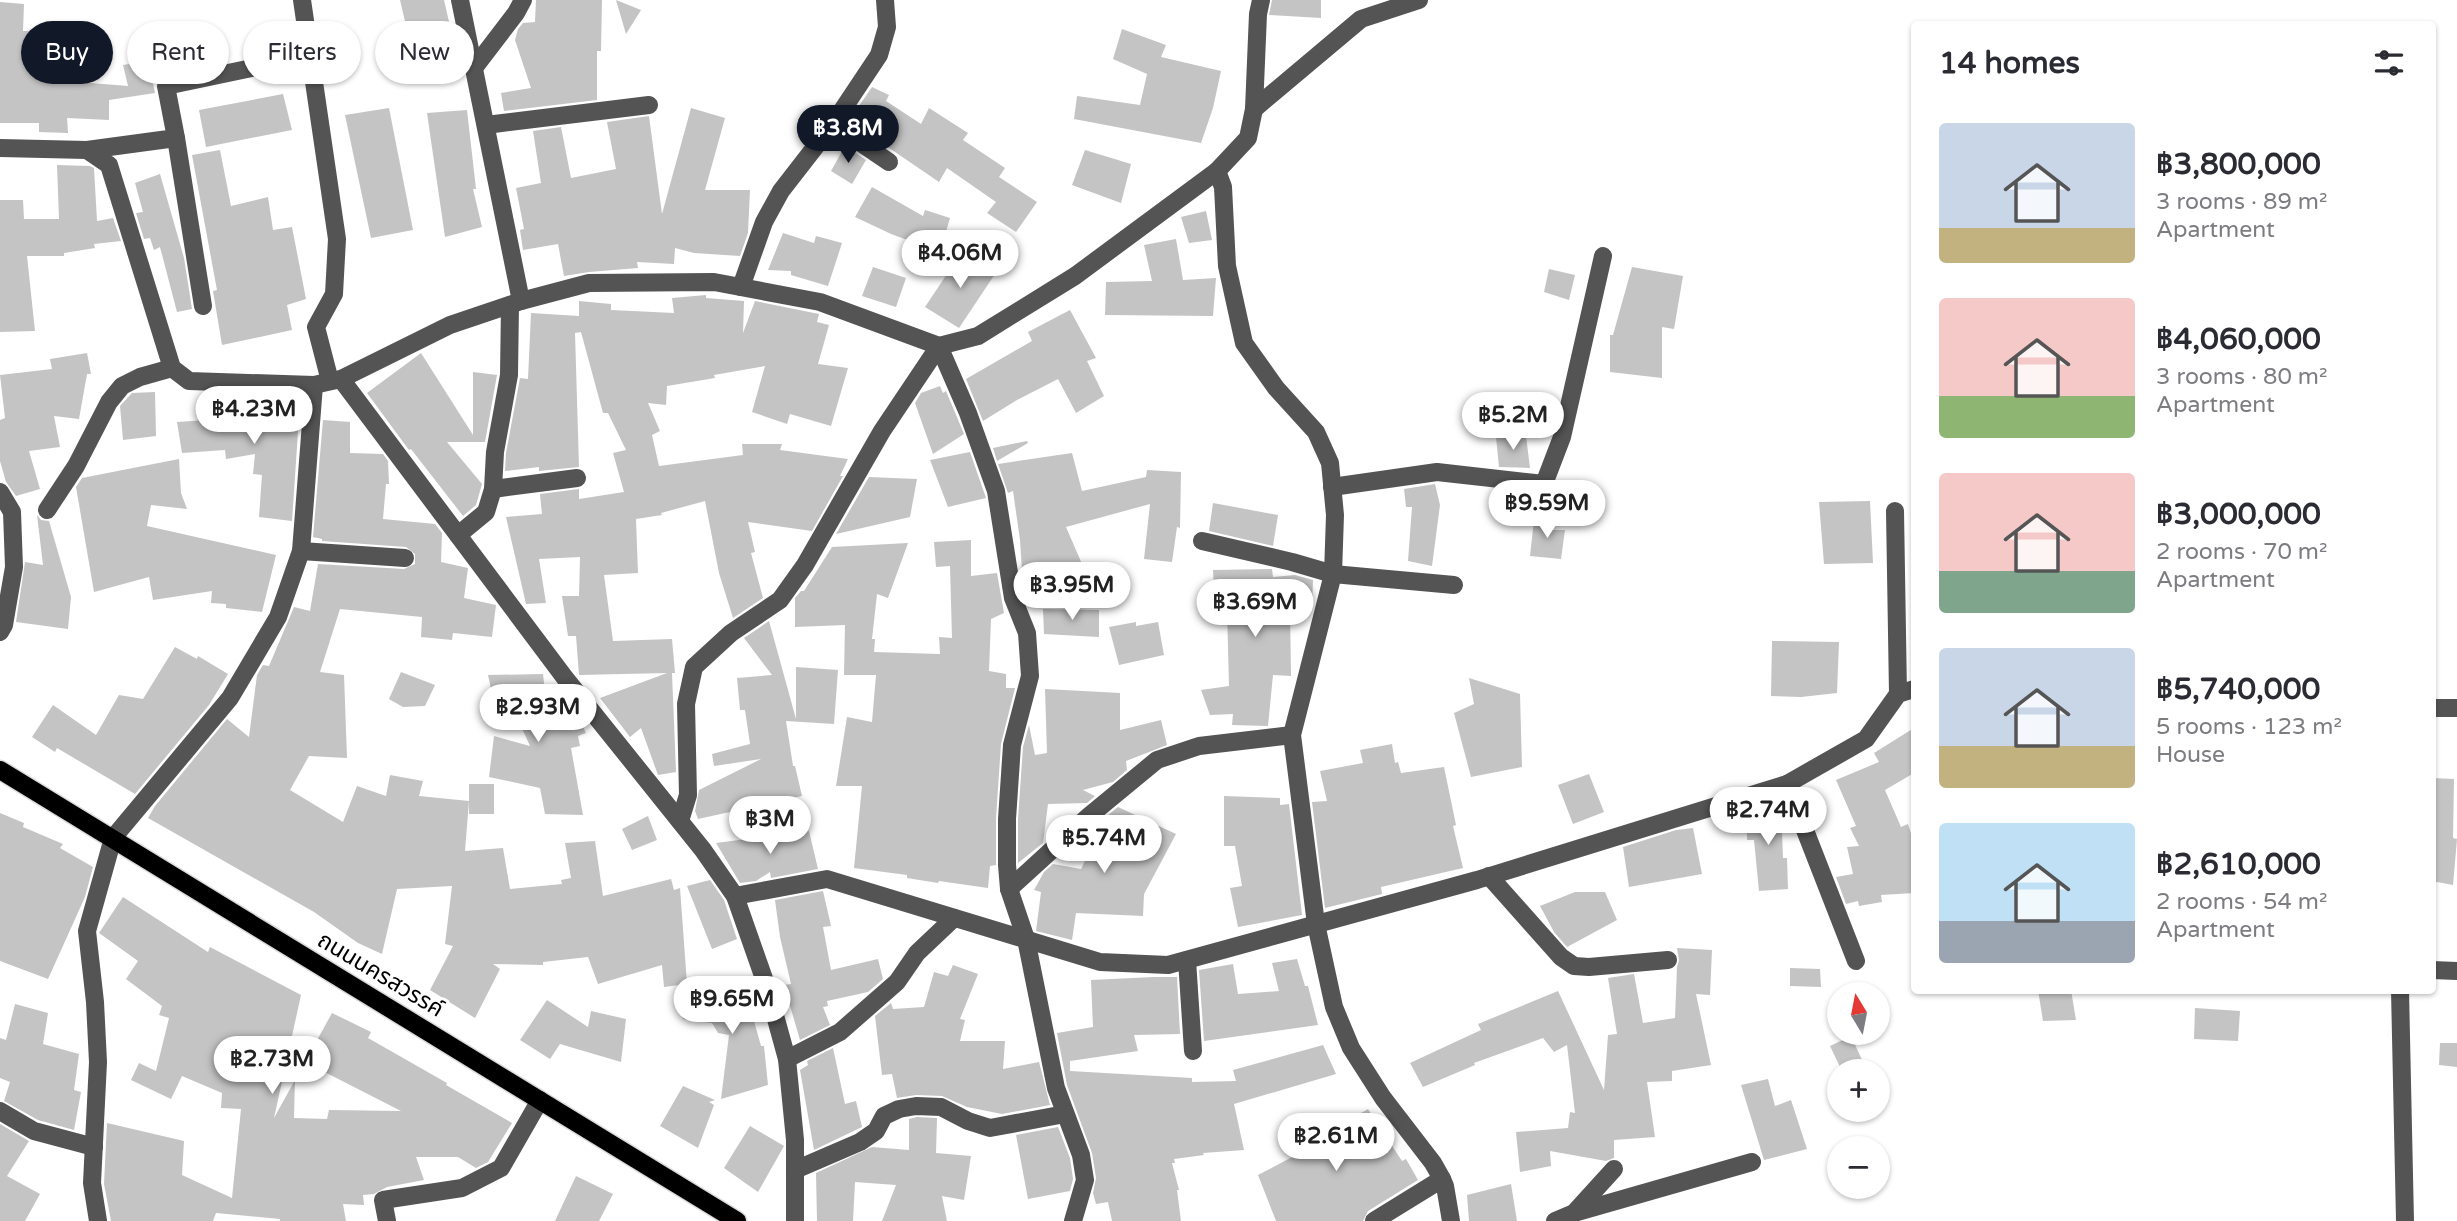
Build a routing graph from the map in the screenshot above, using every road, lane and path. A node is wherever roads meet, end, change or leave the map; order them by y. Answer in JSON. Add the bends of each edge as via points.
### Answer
{"nodes":[{"id":1,"x":302,"y":0,"type":"edge"},
{"id":2,"x":460,"y":0,"type":"edge"},
{"id":3,"x":523,"y":0,"type":"edge"},
{"id":4,"x":885,"y":0,"type":"edge"},
{"id":5,"x":1261,"y":0,"type":"edge"},
{"id":6,"x":1419,"y":0,"type":"edge"},
{"id":7,"x":305,"y":21,"type":"edge"},
{"id":8,"x":464,"y":21,"type":"edge"},
{"id":9,"x":474,"y":68,"type":"joint"},
{"id":10,"x":243,"y":70,"type":"edge"},
{"id":11,"x":313,"y":84,"type":"edge"},
{"id":12,"x":649,"y":105,"type":"dead end"},
{"id":13,"x":1254,"y":109,"type":"junction"},
{"id":14,"x":833,"y":124,"type":"junction"},
{"id":15,"x":485,"y":125,"type":"junction"},
{"id":16,"x":176,"y":138,"type":"junction"},
{"id":17,"x":0,"y":148,"type":"edge"},
{"id":18,"x":87,"y":150,"type":"junction"},
{"id":19,"x":889,"y":162,"type":"dead end"},
{"id":20,"x":1217,"y":171,"type":"junction"},
{"id":21,"x":1603,"y":256,"type":"dead end"},
{"id":22,"x":741,"y":287,"type":"junction"},
{"id":23,"x":515,"y":303,"type":"junction"},
{"id":24,"x":203,"y":306,"type":"dead end"},
{"id":25,"x":939,"y":346,"type":"junction"},
{"id":26,"x":172,"y":368,"type":"junction"},
{"id":27,"x":328,"y":381,"type":"junction"},
{"id":28,"x":577,"y":478,"type":"dead end"},
{"id":29,"x":1332,"y":487,"type":"junction"},
{"id":30,"x":493,"y":489,"type":"junction"},
{"id":31,"x":0,"y":492,"type":"edge"},
{"id":32,"x":47,"y":510,"type":"dead end"},
{"id":33,"x":1895,"y":511,"type":"dead end"},
{"id":34,"x":458,"y":535,"type":"junction"},
{"id":35,"x":1202,"y":541,"type":"dead end"},
{"id":36,"x":301,"y":551,"type":"junction"},
{"id":37,"x":405,"y":558,"type":"dead end"},
{"id":38,"x":1334,"y":574,"type":"junction"},
{"id":39,"x":1454,"y":585,"type":"dead end"},
{"id":40,"x":0,"y":632,"type":"edge"},
{"id":41,"x":1906,"y":691,"type":"edge"},
{"id":42,"x":2436,"y":708,"type":"edge"},
{"id":43,"x":2457,"y":708,"type":"edge"},
{"id":44,"x":1292,"y":735,"type":"junction"},
{"id":45,"x":0,"y":770,"type":"edge"},
{"id":46,"x":1787,"y":784,"type":"junction"},
{"id":47,"x":680,"y":821,"type":"junction"},
{"id":48,"x":113,"y":838,"type":"junction"},
{"id":49,"x":1489,"y":876,"type":"junction"},
{"id":50,"x":1009,"y":889,"type":"junction"},
{"id":51,"x":735,"y":897,"type":"junction"},
{"id":52,"x":954,"y":918,"type":"junction"},
{"id":53,"x":1316,"y":924,"type":"junction"},
{"id":54,"x":1026,"y":939,"type":"junction"},
{"id":55,"x":1187,"y":960,"type":"junction"},
{"id":56,"x":1668,"y":960,"type":"dead end"},
{"id":57,"x":1856,"y":961,"type":"dead end"},
{"id":58,"x":2436,"y":970,"type":"edge"},
{"id":59,"x":2457,"y":971,"type":"edge"},
{"id":60,"x":2400,"y":994,"type":"edge"},
{"id":61,"x":1194,"y":1051,"type":"dead end"},
{"id":62,"x":787,"y":1059,"type":"junction"},
{"id":63,"x":540,"y":1100,"type":"junction"},
{"id":64,"x":0,"y":1111,"type":"edge"},
{"id":65,"x":1065,"y":1114,"type":"junction"},
{"id":66,"x":94,"y":1147,"type":"junction"},
{"id":67,"x":1752,"y":1162,"type":"dead end"},
{"id":68,"x":1615,"y":1169,"type":"dead end"},
{"id":69,"x":795,"y":1170,"type":"junction"},
{"id":70,"x":1442,"y":1179,"type":"junction"},
{"id":71,"x":1574,"y":1213,"type":"junction"},
{"id":72,"x":98,"y":1221,"type":"edge"},
{"id":73,"x":387,"y":1221,"type":"edge"},
{"id":74,"x":737,"y":1221,"type":"edge"},
{"id":75,"x":796,"y":1221,"type":"edge"},
{"id":76,"x":1073,"y":1221,"type":"edge"},
{"id":77,"x":1374,"y":1221,"type":"edge"},
{"id":78,"x":1451,"y":1221,"type":"edge"},
{"id":79,"x":1555,"y":1221,"type":"edge"},
{"id":80,"x":2405,"y":1221,"type":"edge"}],
"edges":[{"from":1,"to":7,"type":"street"},
{"from":2,"to":8,"type":"street"},
{"from":3,"to":9,"type":"street"},
{"from":4,"to":14,"type":"street","via":[[887,27],[879,55]]},
{"from":5,"to":13,"type":"street"},
{"from":6,"to":13,"type":"street","via":[[1361,19]]},
{"from":9,"to":15,"type":"street"},
{"from":10,"to":16,"type":"street","via":[[166,86]]},
{"from":11,"to":27,"type":"street","via":[[337,239],[334,294],[316,327]]},
{"from":12,"to":15,"type":"street"},
{"from":13,"to":20,"type":"street","via":[[1248,138]]},
{"from":14,"to":19,"type":"street"},
{"from":14,"to":22,"type":"street","via":[[781,191],[764,222]]},
{"from":15,"to":23,"type":"street"},
{"from":16,"to":18,"type":"street"},
{"from":16,"to":24,"type":"street"},
{"from":17,"to":18,"type":"street"},
{"from":18,"to":26,"type":"street","via":[[109,165]]},
{"from":20,"to":25,"type":"street","via":[[1075,276],[978,336]]},
{"from":20,"to":29,"type":"street","via":[[1223,187],[1227,266],[1244,343],[1316,432],[1329,463]]},
{"from":21,"to":29,"type":"street","via":[[1562,437],[1544,484],[1437,472]]},
{"from":22,"to":23,"type":"street","via":[[714,282],[589,283]]},
{"from":22,"to":25,"type":"street","via":[[820,302]]},
{"from":23,"to":27,"type":"street","via":[[450,325]]},
{"from":23,"to":30,"type":"street"},
{"from":25,"to":47,"type":"street","via":[[780,600],[731,633],[694,667],[686,704],[688,795]]},
{"from":25,"to":50,"type":"street","via":[[996,491],[1013,598],[1027,634],[1030,676],[1012,745]]},
{"from":26,"to":27,"type":"street","via":[[189,381]]},
{"from":26,"to":32,"type":"street","via":[[122,386],[108,402],[76,466]]},
{"from":27,"to":34,"type":"street"},
{"from":27,"to":36,"type":"street"},
{"from":28,"to":30,"type":"street"},
{"from":29,"to":38,"type":"street"},
{"from":30,"to":34,"type":"street","via":[[486,512]]},
{"from":31,"to":40,"type":"street","via":[[12,512],[14,567]]},
{"from":33,"to":41,"type":"street"},
{"from":34,"to":47,"type":"street"},
{"from":35,"to":38,"type":"street"},
{"from":36,"to":37,"type":"street"},
{"from":36,"to":48,"type":"street","via":[[278,617],[230,698]]},
{"from":38,"to":39,"type":"street"},
{"from":38,"to":44,"type":"street"},
{"from":41,"to":46,"type":"street","via":[[1866,739]]},
{"from":42,"to":43,"type":"street"},
{"from":44,"to":50,"type":"street","via":[[1199,746],[1157,760]]},
{"from":44,"to":53,"type":"street"},
{"from":45,"to":48,"type":"main road","name":"ถนนนครสวรรค์"},
{"from":46,"to":49,"type":"street"},
{"from":46,"to":57,"type":"street"},
{"from":47,"to":51,"type":"street"},
{"from":48,"to":63,"type":"main road","name":"ถนนนครสวรรค์"},
{"from":48,"to":66,"type":"street","via":[[88,931],[98,1062]]},
{"from":49,"to":53,"type":"street"},
{"from":49,"to":56,"type":"street","via":[[1574,966]]},
{"from":50,"to":54,"type":"street"},
{"from":51,"to":52,"type":"street","via":[[827,879]]},
{"from":51,"to":62,"type":"street"},
{"from":52,"to":54,"type":"street"},
{"from":52,"to":62,"type":"street","via":[[917,953],[897,982],[840,1032]]},
{"from":53,"to":55,"type":"street"},
{"from":53,"to":70,"type":"street","via":[[1334,1007],[1351,1048]]},
{"from":54,"to":55,"type":"street","via":[[1100,962],[1168,965]]},
{"from":54,"to":65,"type":"street"},
{"from":55,"to":61,"type":"street"},
{"from":58,"to":59,"type":"street"},
{"from":60,"to":80,"type":"street"},
{"from":62,"to":69,"type":"street"},
{"from":63,"to":73,"type":"street","via":[[501,1168],[462,1188],[383,1200]]},
{"from":63,"to":74,"type":"main road","name":"ถนนนครสวรรค์"},
{"from":64,"to":66,"type":"street","via":[[34,1131]]},
{"from":65,"to":69,"type":"street","via":[[990,1128],[941,1107],[899,1109],[884,1116],[876,1131],[860,1142]]},
{"from":65,"to":76,"type":"street","via":[[1085,1180]]},
{"from":66,"to":72,"type":"street","via":[[92,1183]]},
{"from":67,"to":71,"type":"street"},
{"from":68,"to":71,"type":"street"},
{"from":69,"to":75,"type":"street"},
{"from":70,"to":77,"type":"street"},
{"from":70,"to":78,"type":"street"},
{"from":71,"to":79,"type":"street"}]}
